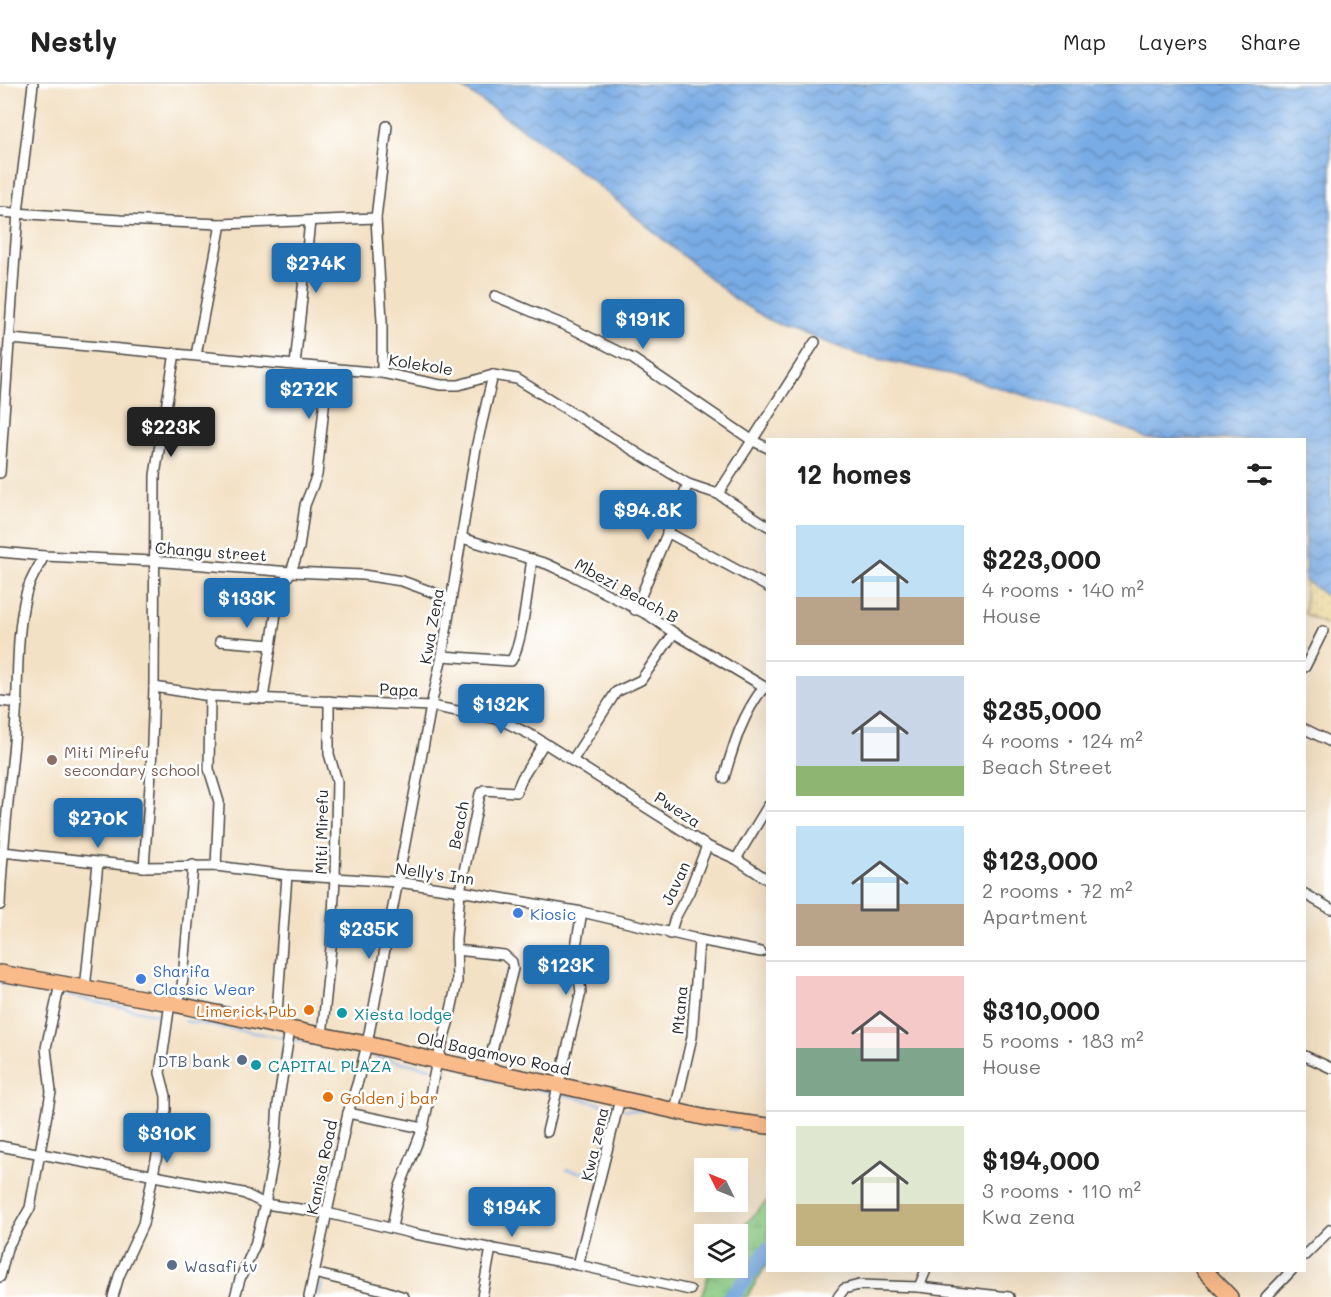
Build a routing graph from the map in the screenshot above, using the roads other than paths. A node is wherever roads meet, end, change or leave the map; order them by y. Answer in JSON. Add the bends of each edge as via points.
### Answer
{"nodes":[{"id":1,"x":33,"y":84,"type":"edge"},
{"id":2,"x":387,"y":126,"type":"dead end"},
{"id":3,"x":0,"y":212,"type":"edge"},
{"id":4,"x":18,"y":212,"type":"junction"},
{"id":5,"x":376,"y":218,"type":"junction"},
{"id":6,"x":310,"y":221,"type":"junction"},
{"id":7,"x":221,"y":224,"type":"junction"},
{"id":8,"x":495,"y":296,"type":"dead end"},
{"id":9,"x":11,"y":339,"type":"junction"},
{"id":10,"x":815,"y":342,"type":"dead end"},
{"id":11,"x":175,"y":353,"type":"junction"},
{"id":12,"x":196,"y":355,"type":"junction"},
{"id":13,"x":295,"y":365,"type":"junction"},
{"id":14,"x":328,"y":368,"type":"junction"},
{"id":15,"x":382,"y":373,"type":"junction"},
{"id":16,"x":493,"y":375,"type":"junction"},
{"id":17,"x":753,"y":441,"type":"junction"},
{"id":18,"x":766,"y":447,"type":"edge"},
{"id":19,"x":0,"y":473,"type":"edge"},
{"id":20,"x":688,"y":484,"type":"junction"},
{"id":21,"x":718,"y":494,"type":"junction"},
{"id":22,"x":766,"y":525,"type":"edge"},
{"id":23,"x":667,"y":532,"type":"junction"},
{"id":24,"x":462,"y":538,"type":"junction"},
{"id":25,"x":0,"y":552,"type":"edge"},
{"id":26,"x":44,"y":556,"type":"junction"},
{"id":27,"x":532,"y":559,"type":"junction"},
{"id":28,"x":153,"y":561,"type":"junction"},
{"id":29,"x":291,"y":572,"type":"junction"},
{"id":30,"x":766,"y":586,"type":"edge"},
{"id":31,"x":451,"y":599,"type":"junction"},
{"id":32,"x":634,"y":610,"type":"junction"},
{"id":33,"x":1323,"y":631,"type":"dead end"},
{"id":34,"x":674,"y":633,"type":"junction"},
{"id":35,"x":220,"y":640,"type":"dead end"},
{"id":36,"x":272,"y":645,"type":"junction"},
{"id":37,"x":442,"y":656,"type":"junction"},
{"id":38,"x":1306,"y":666,"type":"edge"},
{"id":39,"x":154,"y":687,"type":"junction"},
{"id":40,"x":766,"y":688,"type":"edge"},
{"id":41,"x":210,"y":696,"type":"junction"},
{"id":42,"x":263,"y":699,"type":"junction"},
{"id":43,"x":0,"y":701,"type":"edge"},
{"id":44,"x":329,"y":701,"type":"junction"},
{"id":45,"x":18,"y":703,"type":"junction"},
{"id":46,"x":431,"y":706,"type":"junction"},
{"id":47,"x":1306,"y":730,"type":"edge"},
{"id":48,"x":1331,"y":742,"type":"edge"},
{"id":49,"x":544,"y":743,"type":"junction"},
{"id":50,"x":572,"y":761,"type":"junction"},
{"id":51,"x":724,"y":778,"type":"dead end"},
{"id":52,"x":766,"y":809,"type":"edge"},
{"id":53,"x":707,"y":846,"type":"junction"},
{"id":54,"x":2,"y":852,"type":"junction"},
{"id":55,"x":736,"y":859,"type":"junction"},
{"id":56,"x":98,"y":863,"type":"junction"},
{"id":57,"x":193,"y":865,"type":"junction"},
{"id":58,"x":216,"y":866,"type":"junction"},
{"id":59,"x":144,"y":867,"type":"junction"},
{"id":60,"x":287,"y":875,"type":"junction"},
{"id":61,"x":335,"y":879,"type":"junction"},
{"id":62,"x":766,"y":879,"type":"edge"},
{"id":63,"x":398,"y":882,"type":"junction"},
{"id":64,"x":460,"y":891,"type":"junction"},
{"id":65,"x":1306,"y":895,"type":"edge"},
{"id":66,"x":0,"y":904,"type":"edge"},
{"id":67,"x":1331,"y":909,"type":"edge"},
{"id":68,"x":582,"y":912,"type":"junction"},
{"id":69,"x":670,"y":933,"type":"junction"},
{"id":70,"x":699,"y":940,"type":"junction"},
{"id":71,"x":456,"y":950,"type":"junction"},
{"id":72,"x":761,"y":952,"type":"dead end"},
{"id":73,"x":0,"y":973,"type":"edge"},
{"id":74,"x":60,"y":984,"type":"junction"},
{"id":75,"x":85,"y":989,"type":"junction"},
{"id":76,"x":174,"y":1004,"type":"junction"},
{"id":77,"x":283,"y":1028,"type":"junction"},
{"id":78,"x":321,"y":1036,"type":"junction"},
{"id":79,"x":368,"y":1044,"type":"junction"},
{"id":80,"x":1306,"y":1056,"type":"edge"},
{"id":81,"x":437,"y":1061,"type":"junction"},
{"id":82,"x":1331,"y":1068,"type":"edge"},
{"id":83,"x":487,"y":1071,"type":"junction"},
{"id":84,"x":558,"y":1085,"type":"junction"},
{"id":85,"x":620,"y":1099,"type":"junction"},
{"id":86,"x":675,"y":1110,"type":"junction"},
{"id":87,"x":348,"y":1113,"type":"junction"},
{"id":88,"x":766,"y":1126,"type":"edge"},
{"id":89,"x":423,"y":1128,"type":"junction"},
{"id":90,"x":547,"y":1132,"type":"dead end"},
{"id":91,"x":0,"y":1146,"type":"edge"},
{"id":92,"x":40,"y":1154,"type":"junction"},
{"id":93,"x":153,"y":1175,"type":"junction"},
{"id":94,"x":265,"y":1204,"type":"junction"},
{"id":95,"x":327,"y":1214,"type":"junction"},
{"id":96,"x":392,"y":1228,"type":"junction"},
{"id":97,"x":1331,"y":1229,"type":"edge"},
{"id":98,"x":491,"y":1248,"type":"junction"},
{"id":99,"x":1306,"y":1254,"type":"edge"},
{"id":100,"x":578,"y":1265,"type":"junction"},
{"id":101,"x":925,"y":1272,"type":"edge"},
{"id":102,"x":1206,"y":1272,"type":"edge"},
{"id":103,"x":1290,"y":1272,"type":"edge"},
{"id":104,"x":314,"y":1273,"type":"junction"},
{"id":105,"x":0,"y":1277,"type":"edge"},
{"id":106,"x":919,"y":1287,"type":"junction"},
{"id":107,"x":690,"y":1290,"type":"dead end"},
{"id":108,"x":841,"y":1293,"type":"edge"},
{"id":109,"x":113,"y":1297,"type":"edge"},
{"id":110,"x":235,"y":1297,"type":"edge"},
{"id":111,"x":309,"y":1297,"type":"edge"},
{"id":112,"x":404,"y":1297,"type":"edge"},
{"id":113,"x":482,"y":1297,"type":"edge"},
{"id":114,"x":1010,"y":1297,"type":"edge"},
{"id":115,"x":1230,"y":1297,"type":"edge"},
{"id":116,"x":1266,"y":1297,"type":"edge"}],
"edges":[{"from":1,"to":4,"type":"street"},
{"from":2,"to":5,"type":"street"},
{"from":3,"to":4,"type":"street"},
{"from":4,"to":7,"type":"street"},
{"from":4,"to":9,"type":"street"},
{"from":5,"to":6,"type":"street"},
{"from":5,"to":15,"type":"street"},
{"from":6,"to":7,"type":"street"},
{"from":6,"to":13,"type":"street"},
{"from":7,"to":12,"type":"street"},
{"from":8,"to":17,"type":"street","via":[[633,359]]},
{"from":9,"to":11,"type":"street","name":"Kolekole"},
{"from":9,"to":19,"type":"street"},
{"from":10,"to":17,"type":"street"},
{"from":11,"to":12,"type":"street","name":"Kolekole"},
{"from":11,"to":28,"type":"street","via":[[155,475]]},
{"from":12,"to":13,"type":"street","name":"Kolekole"},
{"from":13,"to":14,"type":"street","name":"Kolekole"},
{"from":14,"to":15,"type":"street","name":"Kolekole"},
{"from":14,"to":29,"type":"street","via":[[316,475],[305,505]]},
{"from":15,"to":16,"type":"street","name":"Kolekole","via":[[441,385],[459,385]]},
{"from":16,"to":20,"type":"street","name":"Kolekole","via":[[517,379]]},
{"from":16,"to":24,"type":"street","name":"Kwa Zena","via":[[476,448]]},
{"from":17,"to":18,"type":"street"},
{"from":17,"to":21,"type":"street"},
{"from":20,"to":21,"type":"street","name":"Kolekole"},
{"from":20,"to":23,"type":"street"},
{"from":21,"to":22,"type":"street","name":"Kolekole"},
{"from":23,"to":30,"type":"street"},
{"from":23,"to":32,"type":"street"},
{"from":24,"to":27,"type":"street","name":"Mbezi Beach B"},
{"from":24,"to":31,"type":"street","name":"Kwa Zena"},
{"from":25,"to":26,"type":"street","name":"Changu street"},
{"from":26,"to":28,"type":"street","name":"Changu street"},
{"from":26,"to":45,"type":"street","via":[[26,592],[17,650]]},
{"from":27,"to":32,"type":"street","name":"Mbezi Beach B","via":[[573,576]]},
{"from":27,"to":37,"type":"street","via":[[522,626],[512,661]]},
{"from":28,"to":29,"type":"street","name":"Changu street"},
{"from":28,"to":39,"type":"street"},
{"from":29,"to":31,"type":"street","name":"Changu street","via":[[402,580]]},
{"from":29,"to":36,"type":"street","via":[[280,587]]},
{"from":31,"to":37,"type":"street","name":"Kwa Zena"},
{"from":32,"to":34,"type":"street","name":"Mbezi Beach B"},
{"from":33,"to":38,"type":"street"},
{"from":34,"to":40,"type":"street","name":"Mbezi Beach B"},
{"from":34,"to":50,"type":"street","via":[[641,680],[616,692]]},
{"from":35,"to":36,"type":"street"},
{"from":36,"to":42,"type":"street"},
{"from":37,"to":46,"type":"street","name":"Kwa Zena"},
{"from":39,"to":41,"type":"street","name":"Papa"},
{"from":39,"to":59,"type":"street"},
{"from":40,"to":51,"type":"street","via":[[753,702],[737,732]]},
{"from":41,"to":42,"type":"street","name":"Papa"},
{"from":41,"to":58,"type":"street","via":[[209,769],[219,802]]},
{"from":42,"to":44,"type":"street","name":"Papa"},
{"from":43,"to":45,"type":"street"},
{"from":44,"to":46,"type":"street","name":"Papa"},
{"from":44,"to":61,"type":"street","name":"Miti Mirefu","via":[[329,754],[337,781]]},
{"from":45,"to":54,"type":"street"},
{"from":46,"to":49,"type":"street","name":"Papa","via":[[499,718]]},
{"from":46,"to":63,"type":"street","name":"Kwa Zena"},
{"from":47,"to":48,"type":"street"},
{"from":49,"to":50,"type":"street","name":"Papa"},
{"from":49,"to":64,"type":"street","name":"Beach","via":[[516,792],[484,790],[480,794]]},
{"from":50,"to":53,"type":"street","name":"Pweza"},
{"from":52,"to":55,"type":"street"},
{"from":53,"to":55,"type":"street","name":"Pweza"},
{"from":53,"to":69,"type":"street","name":"Javan"},
{"from":54,"to":56,"type":"street","name":"Nelly's Inn"},
{"from":54,"to":66,"type":"street"},
{"from":55,"to":62,"type":"street","name":"Pweza"},
{"from":56,"to":59,"type":"street","name":"Nelly's Inn"},
{"from":56,"to":75,"type":"street"},
{"from":57,"to":58,"type":"street","name":"Nelly's Inn"},
{"from":57,"to":59,"type":"street","name":"Nelly's Inn"},
{"from":57,"to":76,"type":"street","via":[[183,979]]},
{"from":58,"to":60,"type":"street","name":"Nelly's Inn"},
{"from":60,"to":61,"type":"street","name":"Nelly's Inn"},
{"from":60,"to":77,"type":"street"},
{"from":61,"to":63,"type":"street","name":"Nelly's Inn"},
{"from":61,"to":78,"type":"street","name":"Miti Mirefu"},
{"from":63,"to":64,"type":"street","name":"Nelly's Inn"},
{"from":63,"to":79,"type":"street","name":"Kanisa Road"},
{"from":64,"to":68,"type":"street","name":"Nelly's Inn"},
{"from":64,"to":71,"type":"street","name":"Beach"},
{"from":65,"to":67,"type":"street"},
{"from":68,"to":69,"type":"street","name":"Nelly's Inn"},
{"from":68,"to":84,"type":"street","via":[[575,952],[581,992]]},
{"from":69,"to":70,"type":"street"},
{"from":70,"to":72,"type":"street"},
{"from":70,"to":86,"type":"street","name":"Mtana","via":[[692,1037]]},
{"from":71,"to":81,"type":"street","name":"Beach","via":[[457,982]]},
{"from":71,"to":83,"type":"street","via":[[504,955],[512,962]]},
{"from":73,"to":74,"type":"main road","name":"Old Bagamoyo Road"},
{"from":74,"to":75,"type":"main road","name":"Old Bagamoyo Road"},
{"from":74,"to":92,"type":"street","via":[[46,1048],[51,1092]]},
{"from":75,"to":76,"type":"main road","name":"Old Bagamoyo Road"},
{"from":76,"to":77,"type":"main road","name":"Old Bagamoyo Road"},
{"from":76,"to":93,"type":"street","via":[[160,1073],[166,1110]]},
{"from":77,"to":78,"type":"main road","name":"Old Bagamoyo Road"},
{"from":77,"to":94,"type":"street","via":[[275,1149]]},
{"from":78,"to":79,"type":"main road","name":"Old Bagamoyo Road"},
{"from":79,"to":81,"type":"main road","name":"Old Bagamoyo Road"},
{"from":79,"to":87,"type":"street","name":"Kanisa Road"},
{"from":80,"to":82,"type":"street"},
{"from":81,"to":83,"type":"main road","name":"Old Bagamoyo Road"},
{"from":81,"to":89,"type":"street","name":"Beach"},
{"from":83,"to":84,"type":"main road","name":"Old Bagamoyo Road"},
{"from":84,"to":85,"type":"main road","name":"Old Bagamoyo Road"},
{"from":84,"to":90,"type":"street"},
{"from":85,"to":86,"type":"main road","name":"Old Bagamoyo Road"},
{"from":85,"to":100,"type":"street","name":"Kwa zena"},
{"from":86,"to":88,"type":"main road","name":"Old Bagamoyo Road"},
{"from":87,"to":89,"type":"street"},
{"from":87,"to":95,"type":"street","name":"Kanisa Road"},
{"from":89,"to":96,"type":"street","name":"Beach","via":[[399,1190]]},
{"from":91,"to":92,"type":"street"},
{"from":92,"to":93,"type":"street"},
{"from":92,"to":105,"type":"street","via":[[30,1208],[8,1248]]},
{"from":93,"to":94,"type":"street","via":[[243,1193]]},
{"from":93,"to":109,"type":"street","via":[[143,1224]]},
{"from":94,"to":95,"type":"street"},
{"from":94,"to":110,"type":"street","via":[[255,1245]]},
{"from":95,"to":96,"type":"street"},
{"from":95,"to":104,"type":"street","name":"Kanisa Road"},
{"from":96,"to":98,"type":"street"},
{"from":97,"to":99,"type":"street"},
{"from":98,"to":100,"type":"street"},
{"from":98,"to":113,"type":"street"},
{"from":100,"to":107,"type":"street"},
{"from":101,"to":106,"type":"street"},
{"from":102,"to":115,"type":"main road"},
{"from":103,"to":116,"type":"street"},
{"from":104,"to":111,"type":"street","name":"Kanisa Road"},
{"from":104,"to":112,"type":"street"},
{"from":106,"to":108,"type":"street","via":[[859,1285]]},
{"from":106,"to":114,"type":"street"}]}
